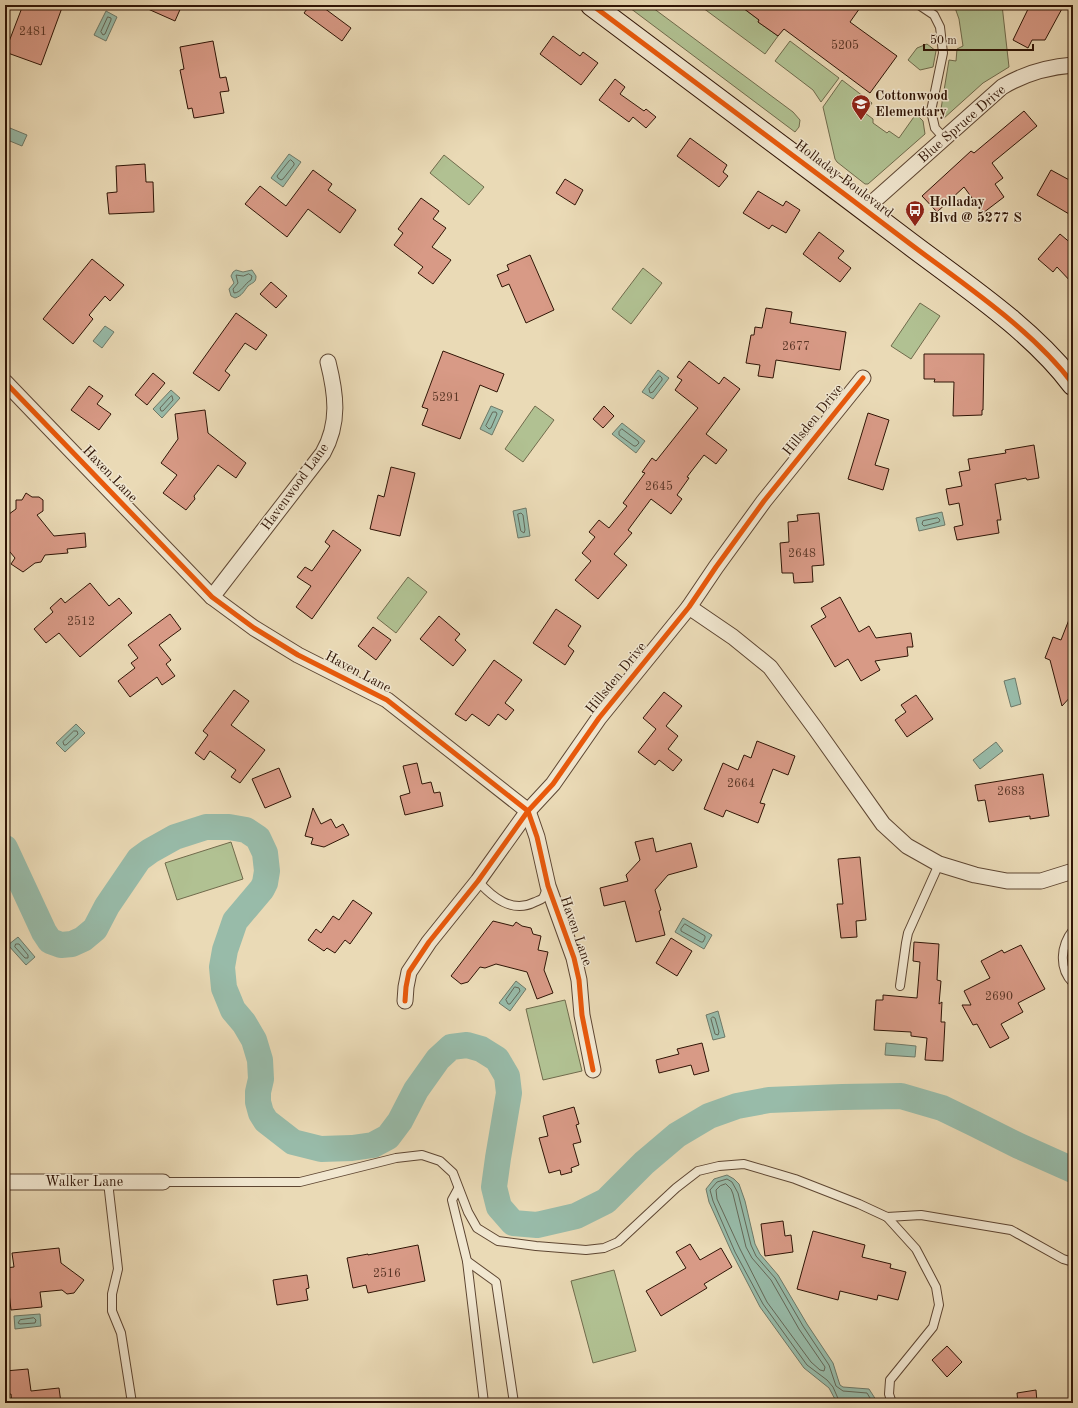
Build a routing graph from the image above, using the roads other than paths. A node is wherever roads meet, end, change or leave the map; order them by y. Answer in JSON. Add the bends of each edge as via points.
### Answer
{"nodes":[{"id":1,"x":592,"y":5,"type":"edge"},
{"id":2,"x":919,"y":5,"type":"edge"},
{"id":3,"x":1073,"y":65,"type":"edge"},
{"id":4,"x":944,"y":138,"type":"junction"},
{"id":5,"x":865,"y":209,"type":"junction"},
{"id":6,"x":328,"y":362,"type":"dead end"},
{"id":7,"x":863,"y":378,"type":"dead end"},
{"id":8,"x":5,"y":382,"type":"edge"},
{"id":9,"x":1073,"y":384,"type":"edge"},
{"id":10,"x":212,"y":597,"type":"junction"},
{"id":11,"x":689,"y":607,"type":"junction"},
{"id":12,"x":528,"y":811,"type":"junction"},
{"id":13,"x":939,"y":864,"type":"junction"},
{"id":14,"x":1073,"y":871,"type":"edge"},
{"id":15,"x":478,"y":881,"type":"junction"},
{"id":16,"x":548,"y":886,"type":"junction"},
{"id":17,"x":1073,"y":930,"type":"edge"},
{"id":18,"x":1073,"y":983,"type":"edge"},
{"id":19,"x":900,"y":986,"type":"dead end"},
{"id":20,"x":405,"y":1001,"type":"dead end"},
{"id":21,"x":593,"y":1070,"type":"dead end"},
{"id":22,"x":5,"y":1182,"type":"edge"},
{"id":23,"x":108,"y":1182,"type":"junction"},
{"id":24,"x":163,"y":1182,"type":"joint"},
{"id":25,"x":458,"y":1189,"type":"junction"},
{"id":26,"x":887,"y":1217,"type":"junction"},
{"id":27,"x":467,"y":1261,"type":"junction"},
{"id":28,"x":1073,"y":1262,"type":"edge"},
{"id":29,"x":132,"y":1403,"type":"edge"},
{"id":30,"x":484,"y":1403,"type":"edge"},
{"id":31,"x":514,"y":1403,"type":"edge"},
{"id":32,"x":892,"y":1403,"type":"edge"}],
"edges":[{"from":1,"to":5,"type":"main road","name":"Holladay Boulevard"},
{"from":2,"to":4,"type":"lane","via":[[934,15],[940,28],[943,53],[931,111],[935,128]]},
{"from":3,"to":4,"type":"street","name":"Blue Spruce Drive","via":[[1033,72],[1012,81]]},
{"from":4,"to":5,"type":"street","name":"Blue Spruce Drive"},
{"from":5,"to":9,"type":"main road","name":"Holladay Boulevard","via":[[1011,322],[1048,355]]},
{"from":6,"to":10,"type":"street","name":"Havenwood Lane","via":[[335,410],[332,434],[328,443],[323,453]]},
{"from":7,"to":11,"type":"street","name":"Hillsden Drive","via":[[764,501]]},
{"from":8,"to":10,"type":"street","name":"Haven Lane"},
{"from":10,"to":12,"type":"street","name":"Haven Lane","via":[[254,628],[298,655],[387,700]]},
{"from":11,"to":12,"type":"street","name":"Hillsden Drive","via":[[599,718],[553,784]]},
{"from":11,"to":13,"type":"street","via":[[770,667],[883,824],[907,846]]},
{"from":12,"to":15,"type":"street","name":"Hillsden Drive"},
{"from":12,"to":16,"type":"street","name":"Haven Lane"},
{"from":13,"to":14,"type":"street","via":[[975,876],[1007,881],[1042,881]]},
{"from":13,"to":19,"type":"lane","via":[[908,933]]},
{"from":15,"to":16,"type":"lane","via":[[489,894],[501,902],[517,906],[530,905],[543,898]]},
{"from":15,"to":20,"type":"street","name":"Hillsden Drive","via":[[429,942],[410,972]]},
{"from":16,"to":21,"type":"street","name":"Haven Lane","via":[[574,958]]},
{"from":17,"to":18,"type":"lane","via":[[1065,944],[1062,957],[1068,977]]},
{"from":22,"to":23,"type":"street","name":"Walker Lane"},
{"from":23,"to":24,"type":"street","name":"Walker Lane"},
{"from":23,"to":29,"type":"lane","via":[[118,1269],[112,1294],[112,1311],[121,1334]]},
{"from":24,"to":25,"type":"lane","via":[[300,1182],[396,1158],[422,1155],[440,1161],[453,1173]]},
{"from":25,"to":26,"type":"lane","via":[[477,1228],[498,1242],[586,1250],[604,1248],[618,1242],[676,1188],[698,1172],[719,1166],[744,1164],[795,1179]]},
{"from":25,"to":27,"type":"lane","via":[[452,1200]]},
{"from":26,"to":28,"type":"lane","via":[[921,1214],[1011,1230]]},
{"from":26,"to":32,"type":"lane","via":[[916,1249],[936,1287],[939,1305],[933,1326],[890,1380],[888,1394]]},
{"from":27,"to":30,"type":"lane"},
{"from":27,"to":31,"type":"lane","via":[[496,1282]]}]}
